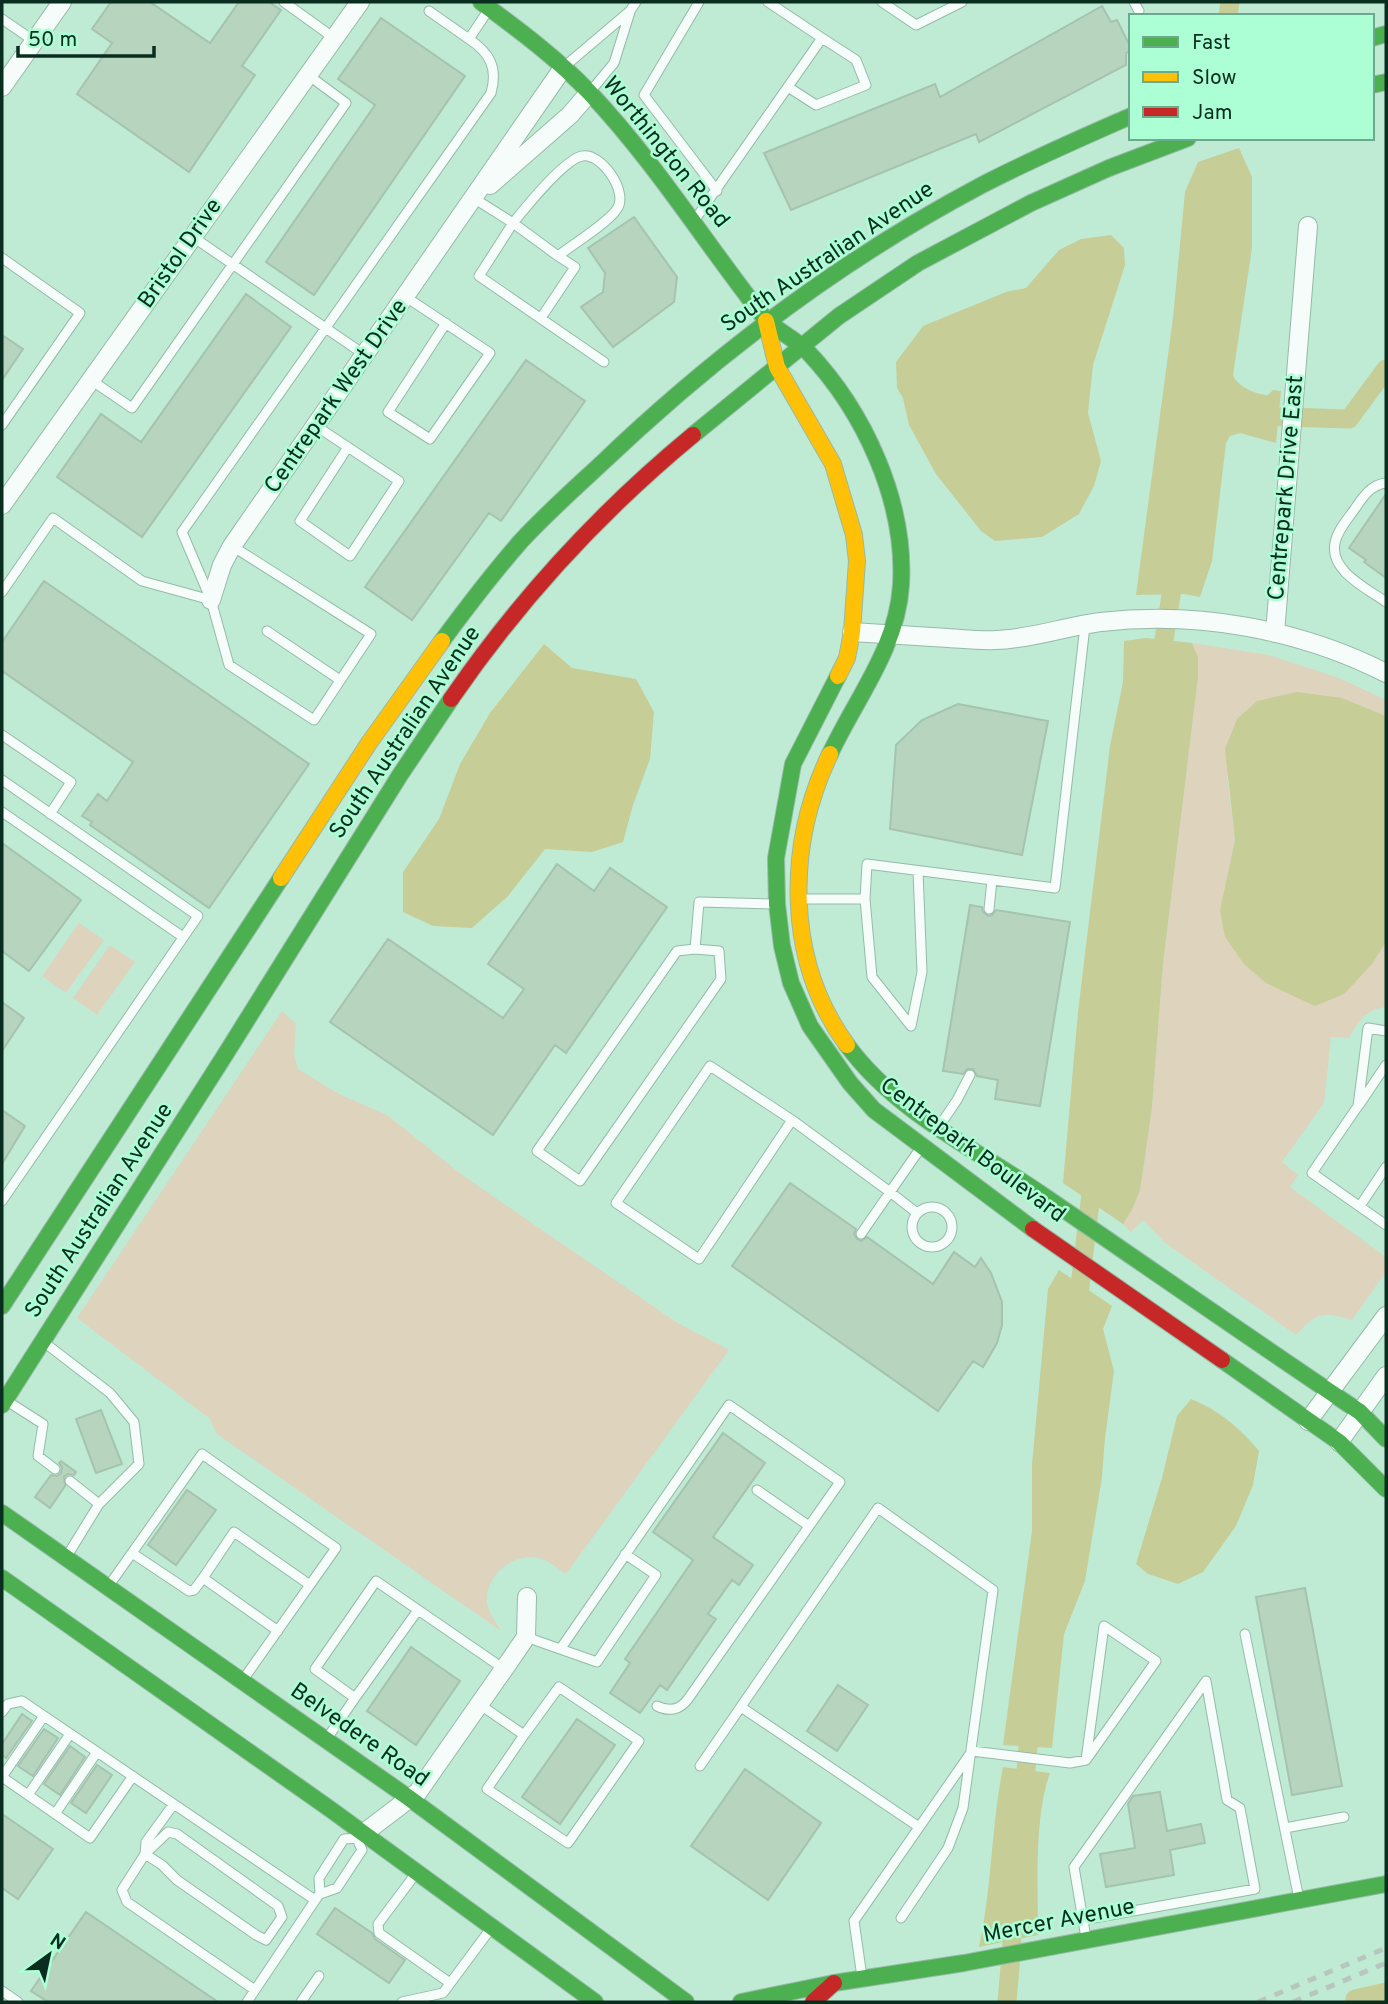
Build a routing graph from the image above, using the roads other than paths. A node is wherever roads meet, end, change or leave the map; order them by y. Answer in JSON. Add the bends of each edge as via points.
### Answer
{"nodes":[{"id":1,"x":62,"y":2,"type":"edge"},
{"id":2,"x":284,"y":2,"type":"edge"},
{"id":3,"x":304,"y":2,"type":"edge"},
{"id":4,"x":360,"y":2,"type":"edge"},
{"id":5,"x":636,"y":2,"type":"edge"},
{"id":6,"x":699,"y":2,"type":"edge"},
{"id":7,"x":768,"y":2,"type":"edge"},
{"id":8,"x":882,"y":2,"type":"edge"},
{"id":9,"x":962,"y":2,"type":"edge"},
{"id":10,"x":486,"y":5,"type":"edge"},
{"id":11,"x":429,"y":11,"type":"dead end"},
{"id":12,"x":630,"y":11,"type":"junction"},
{"id":13,"x":298,"y":12,"type":"junction"},
{"id":14,"x":2,"y":19,"type":"edge"},
{"id":15,"x":334,"y":38,"type":"junction"},
{"id":16,"x":822,"y":38,"type":"junction"},
{"id":17,"x":469,"y":39,"type":"junction"},
{"id":18,"x":34,"y":41,"type":"junction"},
{"id":19,"x":563,"y":68,"type":"junction"},
{"id":20,"x":308,"y":75,"type":"junction"},
{"id":21,"x":2,"y":87,"type":"edge"},
{"id":22,"x":788,"y":87,"type":"junction"},
{"id":23,"x":589,"y":93,"type":"junction"},
{"id":24,"x":1129,"y":117,"type":"edge"},
{"id":25,"x":1183,"y":140,"type":"edge"},
{"id":26,"x":717,"y":191,"type":"junction"},
{"id":27,"x":475,"y":199,"type":"junction"},
{"id":28,"x":693,"y":222,"type":"junction"},
{"id":29,"x":513,"y":223,"type":"junction"},
{"id":30,"x":1308,"y":226,"type":"dead end"},
{"id":31,"x":193,"y":237,"type":"junction"},
{"id":32,"x":558,"y":256,"type":"junction"},
{"id":33,"x":2,"y":258,"type":"edge"},
{"id":34,"x":232,"y":264,"type":"junction"},
{"id":35,"x":406,"y":297,"type":"junction"},
{"id":36,"x":541,"y":318,"type":"junction"},
{"id":37,"x":766,"y":321,"type":"junction"},
{"id":38,"x":446,"y":323,"type":"junction"},
{"id":39,"x":326,"y":328,"type":"junction"},
{"id":40,"x":803,"y":346,"type":"junction"},
{"id":41,"x":365,"y":355,"type":"junction"},
{"id":42,"x":604,"y":362,"type":"dead end"},
{"id":43,"x":777,"y":367,"type":"junction"},
{"id":44,"x":91,"y":380,"type":"junction"},
{"id":45,"x":2,"y":425,"type":"edge"},
{"id":46,"x":316,"y":426,"type":"junction"},
{"id":47,"x":348,"y":447,"type":"junction"},
{"id":48,"x":1386,"y":483,"type":"edge"},
{"id":49,"x":2,"y":505,"type":"edge"},
{"id":50,"x":232,"y":547,"type":"junction"},
{"id":51,"x":2,"y":592,"type":"edge"},
{"id":52,"x":211,"y":600,"type":"junction"},
{"id":53,"x":1386,"y":602,"type":"edge"},
{"id":54,"x":1092,"y":624,"type":"junction"},
{"id":55,"x":267,"y":631,"type":"dead end"},
{"id":56,"x":852,"y":632,"type":"junction"},
{"id":57,"x":1275,"y":632,"type":"junction"},
{"id":58,"x":893,"y":634,"type":"junction"},
{"id":59,"x":1386,"y":673,"type":"edge"},
{"id":60,"x":340,"y":680,"type":"junction"},
{"id":61,"x":2,"y":734,"type":"edge"},
{"id":62,"x":2,"y":780,"type":"edge"},
{"id":63,"x":2,"y":812,"type":"edge"},
{"id":64,"x":50,"y":814,"type":"junction"},
{"id":65,"x":918,"y":871,"type":"junction"},
{"id":66,"x":992,"y":880,"type":"junction"},
{"id":67,"x":864,"y":899,"type":"junction"},
{"id":68,"x":798,"y":900,"type":"junction"},
{"id":69,"x":777,"y":904,"type":"junction"},
{"id":70,"x":989,"y":908,"type":"dead end"},
{"id":71,"x":183,"y":937,"type":"junction"},
{"id":72,"x":695,"y":949,"type":"junction"},
{"id":73,"x":1386,"y":1031,"type":"edge"},
{"id":74,"x":1386,"y":1065,"type":"edge"},
{"id":75,"x":970,"y":1075,"type":"dead end"},
{"id":76,"x":1358,"y":1106,"type":"junction"},
{"id":77,"x":792,"y":1120,"type":"junction"},
{"id":78,"x":939,"y":1126,"type":"junction"},
{"id":79,"x":923,"y":1145,"type":"junction"},
{"id":80,"x":1385,"y":1171,"type":"edge"},
{"id":81,"x":890,"y":1192,"type":"junction"},
{"id":82,"x":2,"y":1201,"type":"edge"},
{"id":83,"x":1360,"y":1206,"type":"junction"},
{"id":84,"x":917,"y":1213,"type":"junction"},
{"id":85,"x":1386,"y":1225,"type":"edge"},
{"id":86,"x":862,"y":1234,"type":"dead end"},
{"id":87,"x":2,"y":1306,"type":"edge"},
{"id":88,"x":1386,"y":1316,"type":"edge"},
{"id":89,"x":43,"y":1341,"type":"junction"},
{"id":90,"x":1386,"y":1376,"type":"edge"},
{"id":91,"x":1330,"y":1392,"type":"junction"},
{"id":92,"x":3,"y":1403,"type":"edge"},
{"id":93,"x":1360,"y":1412,"type":"junction"},
{"id":94,"x":1308,"y":1421,"type":"junction"},
{"id":95,"x":1386,"y":1439,"type":"edge"},
{"id":96,"x":1339,"y":1442,"type":"junction"},
{"id":97,"x":55,"y":1469,"type":"dead end"},
{"id":98,"x":69,"y":1481,"type":"dead end"},
{"id":99,"x":1386,"y":1489,"type":"edge"},
{"id":100,"x":757,"y":1490,"type":"dead end"},
{"id":101,"x":99,"y":1504,"type":"junction"},
{"id":102,"x":2,"y":1513,"type":"edge"},
{"id":103,"x":809,"y":1526,"type":"junction"},
{"id":104,"x":132,"y":1553,"type":"junction"},
{"id":105,"x":625,"y":1553,"type":"junction"},
{"id":106,"x":66,"y":1557,"type":"junction"},
{"id":107,"x":2,"y":1578,"type":"edge"},
{"id":108,"x":203,"y":1578,"type":"junction"},
{"id":109,"x":310,"y":1585,"type":"junction"},
{"id":110,"x":108,"y":1587,"type":"junction"},
{"id":111,"x":2,"y":1597,"type":"edge"},
{"id":112,"x":527,"y":1597,"type":"dead end"},
{"id":113,"x":40,"y":1605,"type":"junction"},
{"id":114,"x":418,"y":1610,"type":"junction"},
{"id":115,"x":278,"y":1631,"type":"junction"},
{"id":116,"x":1245,"y":1634,"type":"dead end"},
{"id":117,"x":526,"y":1637,"type":"junction"},
{"id":118,"x":561,"y":1648,"type":"junction"},
{"id":119,"x":504,"y":1669,"type":"junction"},
{"id":120,"x":242,"y":1682,"type":"junction"},
{"id":121,"x":355,"y":1699,"type":"junction"},
{"id":122,"x":479,"y":1704,"type":"junction"},
{"id":123,"x":657,"y":1706,"type":"dead end"},
{"id":124,"x":741,"y":1707,"type":"junction"},
{"id":125,"x":2,"y":1712,"type":"edge"},
{"id":126,"x":44,"y":1716,"type":"junction"},
{"id":127,"x":70,"y":1734,"type":"junction"},
{"id":128,"x":524,"y":1735,"type":"junction"},
{"id":129,"x":327,"y":1740,"type":"junction"},
{"id":130,"x":972,"y":1751,"type":"junction"},
{"id":131,"x":97,"y":1752,"type":"junction"},
{"id":132,"x":1086,"y":1760,"type":"junction"},
{"id":133,"x":700,"y":1766,"type":"dead end"},
{"id":134,"x":132,"y":1776,"type":"junction"},
{"id":135,"x":2,"y":1777,"type":"edge"},
{"id":136,"x":28,"y":1795,"type":"junction"},
{"id":137,"x":409,"y":1798,"type":"junction"},
{"id":138,"x":173,"y":1805,"type":"junction"},
{"id":139,"x":55,"y":1814,"type":"junction"},
{"id":140,"x":1344,"y":1817,"type":"dead end"},
{"id":141,"x":919,"y":1827,"type":"junction"},
{"id":142,"x":1285,"y":1828,"type":"junction"},
{"id":143,"x":361,"y":1836,"type":"junction"},
{"id":144,"x":145,"y":1854,"type":"junction"},
{"id":145,"x":417,"y":1871,"type":"junction"},
{"id":146,"x":1386,"y":1884,"type":"edge"},
{"id":147,"x":318,"y":1897,"type":"junction"},
{"id":148,"x":1300,"y":1901,"type":"junction"},
{"id":149,"x":901,"y":1917,"type":"dead end"},
{"id":150,"x":1083,"y":1920,"type":"junction"},
{"id":151,"x":493,"y":1927,"type":"junction"},
{"id":152,"x":1086,"y":1940,"type":"junction"},
{"id":153,"x":319,"y":1976,"type":"dead end"},
{"id":154,"x":862,"y":1979,"type":"junction"},
{"id":155,"x":450,"y":1983,"type":"junction"},
{"id":156,"x":834,"y":1983,"type":"junction"},
{"id":157,"x":255,"y":1990,"type":"junction"},
{"id":158,"x":2,"y":1991,"type":"edge"},
{"id":159,"x":18,"y":2002,"type":"edge"},
{"id":160,"x":247,"y":2002,"type":"edge"},
{"id":161,"x":301,"y":2002,"type":"edge"},
{"id":162,"x":402,"y":2002,"type":"edge"},
{"id":163,"x":595,"y":2002,"type":"edge"},
{"id":164,"x":686,"y":2002,"type":"edge"},
{"id":165,"x":741,"y":2002,"type":"edge"},
{"id":166,"x":813,"y":2002,"type":"edge"}],
"edges":[{"from":1,"to":18,"type":"street"},
{"from":2,"to":13,"type":"lane"},
{"from":3,"to":13,"type":"lane"},
{"from":4,"to":15,"type":"street","name":"Bristol Drive"},
{"from":5,"to":12,"type":"lane"},
{"from":6,"to":26,"type":"lane","via":[[644,95]]},
{"from":7,"to":16,"type":"lane"},
{"from":8,"to":9,"type":"lane","via":[[915,26]]},
{"from":10,"to":17,"type":"lane"},
{"from":10,"to":19,"type":"main road","name":"Worthington Road"},
{"from":11,"to":17,"type":"lane"},
{"from":12,"to":19,"type":"lane"},
{"from":12,"to":23,"type":"lane","via":[[614,63]]},
{"from":13,"to":15,"type":"lane"},
{"from":14,"to":18,"type":"lane"},
{"from":15,"to":20,"type":"street","name":"Bristol Drive"},
{"from":16,"to":22,"type":"lane"},
{"from":16,"to":22,"type":"lane","via":[[856,60],[866,85],[816,105]]},
{"from":17,"to":39,"type":"lane","via":[[490,58],[494,69],[491,93]]},
{"from":18,"to":21,"type":"street"},
{"from":19,"to":23,"type":"main road","name":"Worthington Road"},
{"from":19,"to":27,"type":"street","name":"Centrepark West Drive"},
{"from":20,"to":31,"type":"street","name":"Bristol Drive"},
{"from":20,"to":34,"type":"lane","via":[[346,103]]},
{"from":22,"to":26,"type":"lane"},
{"from":23,"to":27,"type":"street","name":"Centrepark West Drive","via":[[570,116]]},
{"from":23,"to":28,"type":"main road","name":"Worthington Road"},
{"from":24,"to":37,"type":"main road","name":"South Australian Avenue","via":[[961,197]]},
{"from":25,"to":40,"type":"main road","name":"South Australian Avenue","via":[[1086,178],[950,245],[879,287]]},
{"from":26,"to":28,"type":"lane"},
{"from":27,"to":29,"type":"lane"},
{"from":27,"to":35,"type":"street","name":"Centrepark West Drive"},
{"from":28,"to":37,"type":"main road","name":"Worthington Road"},
{"from":29,"to":32,"type":"lane"},
{"from":29,"to":32,"type":"lane","via":[[535,195],[574,160],[595,158],[619,186],[619,207]]},
{"from":29,"to":36,"type":"lane","via":[[479,276]]},
{"from":30,"to":57,"type":"street","name":"Centrepark Drive East"},
{"from":31,"to":34,"type":"lane"},
{"from":31,"to":44,"type":"street","name":"Bristol Drive"},
{"from":32,"to":36,"type":"lane","via":[[575,267]]},
{"from":33,"to":45,"type":"lane","via":[[80,313]]},
{"from":34,"to":39,"type":"lane"},
{"from":34,"to":44,"type":"lane","via":[[132,408]]},
{"from":35,"to":38,"type":"lane"},
{"from":35,"to":41,"type":"street","name":"Centrepark West Drive"},
{"from":36,"to":42,"type":"lane"},
{"from":37,"to":40,"type":"main road","name":"Centrepark Boulevard"},
{"from":37,"to":43,"type":"main road","name":"Centrepark Boulevard"},
{"from":37,"to":87,"type":"main road","name":"South Australian Avenue","via":[[634,430],[513,551],[432,653]]},
{"from":38,"to":38,"type":"lane","via":[[490,353],[430,439],[388,412]]},
{"from":39,"to":41,"type":"lane"},
{"from":39,"to":52,"type":"lane","via":[[182,532]]},
{"from":40,"to":43,"type":"main road","name":"South Australian Avenue"},
{"from":40,"to":58,"type":"main road","name":"Centrepark Boulevard","via":[[849,405],[881,463],[901,554],[901,590]]},
{"from":41,"to":46,"type":"street","name":"Centrepark West Drive"},
{"from":43,"to":56,"type":"main road","name":"Centrepark Boulevard","via":[[833,464],[849,509],[857,561]]},
{"from":43,"to":89,"type":"main road","name":"South Australian Avenue","via":[[600,519],[456,690]]},
{"from":44,"to":49,"type":"street","name":"Bristol Drive"},
{"from":46,"to":47,"type":"lane"},
{"from":46,"to":50,"type":"street","name":"Centrepark West Drive"},
{"from":47,"to":47,"type":"lane","via":[[399,481],[350,556],[300,521]]},
{"from":48,"to":53,"type":"lane","via":[[1368,490],[1334,544],[1345,571]]},
{"from":50,"to":52,"type":"street","name":"Centrepark West Drive"},
{"from":50,"to":60,"type":"lane","via":[[370,634]]},
{"from":51,"to":52,"type":"lane","via":[[53,518],[142,580]]},
{"from":52,"to":60,"type":"lane","via":[[229,664],[314,720]]},
{"from":54,"to":57,"type":"street","via":[[1214,621]]},
{"from":54,"to":58,"type":"street","via":[[992,641]]},
{"from":54,"to":66,"type":"lane","via":[[1055,888]]},
{"from":55,"to":60,"type":"lane"},
{"from":56,"to":58,"type":"street"},
{"from":56,"to":69,"type":"main road","name":"Centrepark Boulevard","via":[[838,680],[793,764],[776,858]]},
{"from":57,"to":59,"type":"street","name":"Centrepark Drive East","via":[[1318,644]]},
{"from":58,"to":68,"type":"main road","name":"Centrepark Boulevard","via":[[811,793],[799,855]]},
{"from":61,"to":64,"type":"lane","via":[[72,782]]},
{"from":62,"to":64,"type":"lane"},
{"from":63,"to":71,"type":"lane"},
{"from":64,"to":71,"type":"lane","via":[[198,916]]},
{"from":65,"to":66,"type":"lane"},
{"from":65,"to":67,"type":"lane","via":[[867,864]]},
{"from":65,"to":67,"type":"lane","via":[[922,972],[911,1026],[872,977]]},
{"from":66,"to":70,"type":"lane"},
{"from":67,"to":68,"type":"lane"},
{"from":68,"to":69,"type":"lane"},
{"from":68,"to":78,"type":"main road","name":"Centrepark Boulevard","via":[[809,970],[839,1032],[890,1092]]},
{"from":69,"to":72,"type":"lane","via":[[699,902]]},
{"from":69,"to":79,"type":"main road","name":"Centrepark Boulevard","via":[[791,983],[810,1026],[874,1110]]},
{"from":71,"to":82,"type":"lane"},
{"from":72,"to":72,"type":"lane","via":[[677,951],[537,1151],[580,1181],[721,979],[719,951]]},
{"from":73,"to":76,"type":"lane","via":[[1368,1028]]},
{"from":74,"to":76,"type":"lane"},
{"from":75,"to":78,"type":"lane"},
{"from":76,"to":83,"type":"lane","via":[[1312,1173]]},
{"from":77,"to":77,"type":"lane","via":[[710,1066],[616,1203],[699,1259]]},
{"from":77,"to":81,"type":"lane"},
{"from":78,"to":79,"type":"lane"},
{"from":78,"to":91,"type":"main road","name":"Centrepark Boulevard"},
{"from":79,"to":81,"type":"lane"},
{"from":79,"to":94,"type":"main road","name":"Centrepark Boulevard","via":[[1025,1223]]},
{"from":80,"to":83,"type":"lane"},
{"from":81,"to":84,"type":"lane"},
{"from":81,"to":86,"type":"lane"},
{"from":83,"to":85,"type":"lane"},
{"from":84,"to":84,"type":"lane","via":[[929,1206],[947,1212],[953,1224],[946,1242],[934,1247],[921,1243],[913,1232]]},
{"from":88,"to":91,"type":"street"},
{"from":89,"to":92,"type":"main road","name":"South Australian Avenue"},
{"from":89,"to":101,"type":"lane","via":[[110,1392],[134,1422],[139,1464]]},
{"from":90,"to":93,"type":"street"},
{"from":91,"to":93,"type":"main road","name":"Centrepark Boulevard"},
{"from":91,"to":94,"type":"street"},
{"from":92,"to":97,"type":"lane","via":[[43,1424],[38,1456]]},
{"from":93,"to":95,"type":"main road","name":"Centrepark Boulevard"},
{"from":93,"to":96,"type":"street"},
{"from":94,"to":96,"type":"main road","name":"Centrepark Boulevard"},
{"from":96,"to":99,"type":"main road","name":"Centrepark Boulevard"},
{"from":98,"to":101,"type":"lane"},
{"from":100,"to":103,"type":"lane"},
{"from":101,"to":106,"type":"lane"},
{"from":102,"to":106,"type":"main road","name":"Belvedere Road"},
{"from":103,"to":105,"type":"lane","via":[[840,1482],[729,1405]]},
{"from":103,"to":123,"type":"lane","via":[[684,1705],[671,1710]]},
{"from":104,"to":108,"type":"lane","via":[[189,1591]]},
{"from":104,"to":109,"type":"lane","via":[[202,1454],[335,1548]]},
{"from":104,"to":110,"type":"lane"},
{"from":105,"to":118,"type":"lane"},
{"from":105,"to":118,"type":"lane","via":[[656,1575],[642,1597],[597,1662]]},
{"from":106,"to":110,"type":"main road","name":"Belvedere Road"},
{"from":107,"to":113,"type":"main road"},
{"from":108,"to":109,"type":"lane","via":[[234,1532]]},
{"from":108,"to":115,"type":"lane"},
{"from":109,"to":115,"type":"lane"},
{"from":110,"to":120,"type":"main road","name":"Belvedere Road"},
{"from":111,"to":113,"type":"main road"},
{"from":112,"to":117,"type":"street"},
{"from":113,"to":143,"type":"main road"},
{"from":114,"to":119,"type":"lane"},
{"from":114,"to":121,"type":"lane"},
{"from":114,"to":121,"type":"lane","via":[[376,1581],[316,1669]]},
{"from":115,"to":120,"type":"lane"},
{"from":116,"to":142,"type":"lane"},
{"from":117,"to":118,"type":"lane"},
{"from":117,"to":119,"type":"street"},
{"from":119,"to":122,"type":"street"},
{"from":120,"to":129,"type":"main road","name":"Belvedere Road"},
{"from":121,"to":129,"type":"lane"},
{"from":122,"to":128,"type":"lane"},
{"from":122,"to":137,"type":"street","via":[[418,1792]]},
{"from":124,"to":130,"type":"lane","via":[[878,1508],[993,1590]]},
{"from":124,"to":133,"type":"lane"},
{"from":124,"to":141,"type":"lane"},
{"from":125,"to":126,"type":"lane","via":[[8,1704],[22,1701]]},
{"from":126,"to":127,"type":"lane"},
{"from":126,"to":135,"type":"lane"},
{"from":127,"to":131,"type":"lane"},
{"from":127,"to":136,"type":"lane"},
{"from":128,"to":128,"type":"lane","via":[[487,1789],[568,1843],[639,1741],[559,1687]]},
{"from":129,"to":137,"type":"main road","name":"Belvedere Road"},
{"from":130,"to":132,"type":"lane","via":[[1054,1762]]},
{"from":130,"to":141,"type":"lane"},
{"from":130,"to":149,"type":"lane","via":[[962,1808],[948,1848]]},
{"from":131,"to":134,"type":"lane"},
{"from":131,"to":139,"type":"lane"},
{"from":132,"to":132,"type":"lane","via":[[1156,1661],[1104,1626],[1093,1707]]},
{"from":134,"to":138,"type":"lane"},
{"from":134,"to":139,"type":"lane","via":[[90,1838]]},
{"from":135,"to":136,"type":"lane"},
{"from":136,"to":139,"type":"lane"},
{"from":137,"to":143,"type":"street"},
{"from":137,"to":164,"type":"main road","name":"Belvedere Road"},
{"from":138,"to":144,"type":"lane","via":[[146,1842]]},
{"from":138,"to":147,"type":"lane"},
{"from":140,"to":142,"type":"lane"},
{"from":141,"to":154,"type":"lane","via":[[854,1921]]},
{"from":142,"to":148,"type":"lane"},
{"from":143,"to":145,"type":"main road"},
{"from":143,"to":147,"type":"lane","via":[[362,1850],[337,1888]]},
{"from":143,"to":147,"type":"lane","via":[[344,1839],[319,1878]]},
{"from":144,"to":144,"type":"lane","via":[[266,1940],[282,1917],[272,1901],[177,1834],[163,1835]]},
{"from":144,"to":157,"type":"lane","via":[[122,1890],[127,1902]]},
{"from":145,"to":151,"type":"main road"},
{"from":145,"to":155,"type":"lane","via":[[378,1924],[379,1933]]},
{"from":146,"to":148,"type":"main road","name":"Mercer Avenue"},
{"from":147,"to":157,"type":"lane"},
{"from":148,"to":152,"type":"main road","name":"Mercer Avenue"},
{"from":150,"to":150,"type":"lane","via":[[1074,1867],[1206,1681],[1227,1800],[1240,1808],[1255,1889]]},
{"from":150,"to":152,"type":"lane"},
{"from":151,"to":155,"type":"lane"},
{"from":151,"to":163,"type":"main road"},
{"from":152,"to":154,"type":"main road","name":"Mercer Avenue"},
{"from":153,"to":161,"type":"lane"},
{"from":154,"to":156,"type":"main road","name":"Mercer Avenue"},
{"from":155,"to":162,"type":"lane","via":[[443,1993]]},
{"from":156,"to":165,"type":"main road","name":"Mercer Avenue"},
{"from":156,"to":166,"type":"main road"},
{"from":157,"to":160,"type":"lane"},
{"from":158,"to":159,"type":"lane"}]}
